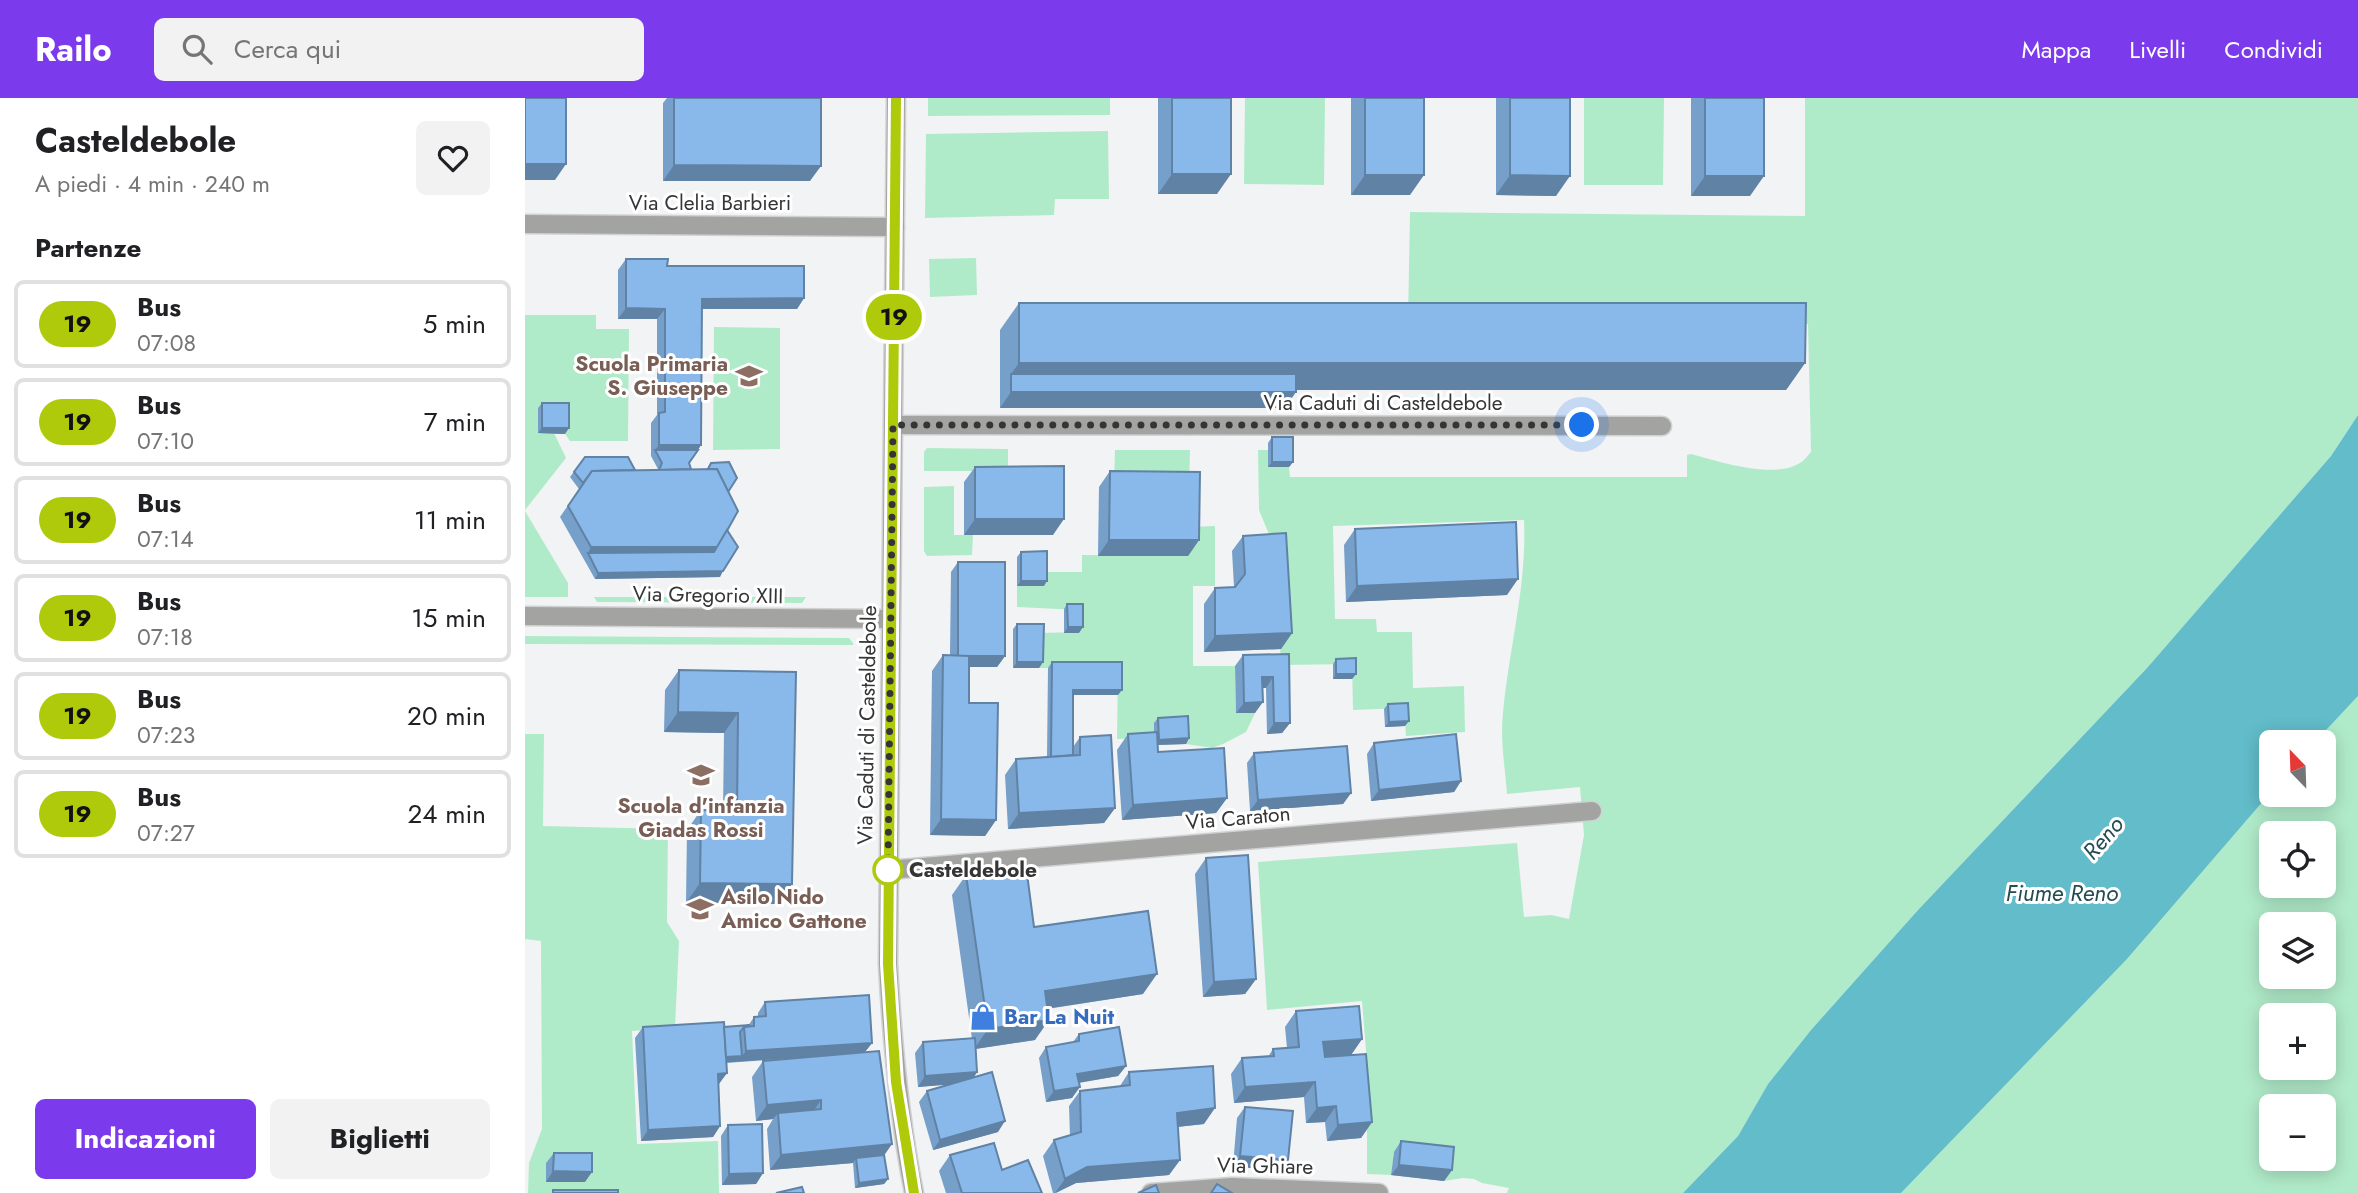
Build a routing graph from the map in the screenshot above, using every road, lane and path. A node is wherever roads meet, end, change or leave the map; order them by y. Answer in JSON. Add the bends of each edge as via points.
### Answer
{"nodes":[{"id":1,"x":896,"y":98,"type":"edge"},
{"id":2,"x":525,"y":224,"type":"edge"},
{"id":3,"x":895,"y":227,"type":"junction"},
{"id":4,"x":893,"y":425,"type":"junction"},
{"id":5,"x":1662,"y":426,"type":"dead end"},
{"id":6,"x":525,"y":615,"type":"edge"},
{"id":7,"x":891,"y":619,"type":"junction"},
{"id":8,"x":1593,"y":811,"type":"dead end"},
{"id":9,"x":888,"y":870,"type":"junction"},
{"id":10,"x":914,"y":1193,"type":"edge"},
{"id":11,"x":1151,"y":1193,"type":"edge"},
{"id":12,"x":1379,"y":1193,"type":"edge"}],
"edges":[{"from":1,"to":3,"type":"street","name":"Via Caduti di Casteldebole"},
{"from":2,"to":3,"type":"street","name":"Via Clelia Barbieri"},
{"from":3,"to":4,"type":"street","name":"Via Caduti di Casteldebole"},
{"from":4,"to":5,"type":"street","name":"Via Caduti di Casteldebole"},
{"from":4,"to":7,"type":"street","name":"Via Caduti di Casteldebole"},
{"from":6,"to":7,"type":"street","name":"Via Gregorio XIII"},
{"from":7,"to":9,"type":"street","name":"Via Caduti di Casteldebole"},
{"from":8,"to":9,"type":"street","name":"Via Caraton"},
{"from":9,"to":10,"type":"street","name":"Via Caduti di Casteldebole","via":[[893,1056]]},
{"from":11,"to":12,"type":"street","name":"Via Ghiare","via":[[1232,1187]]}]}
